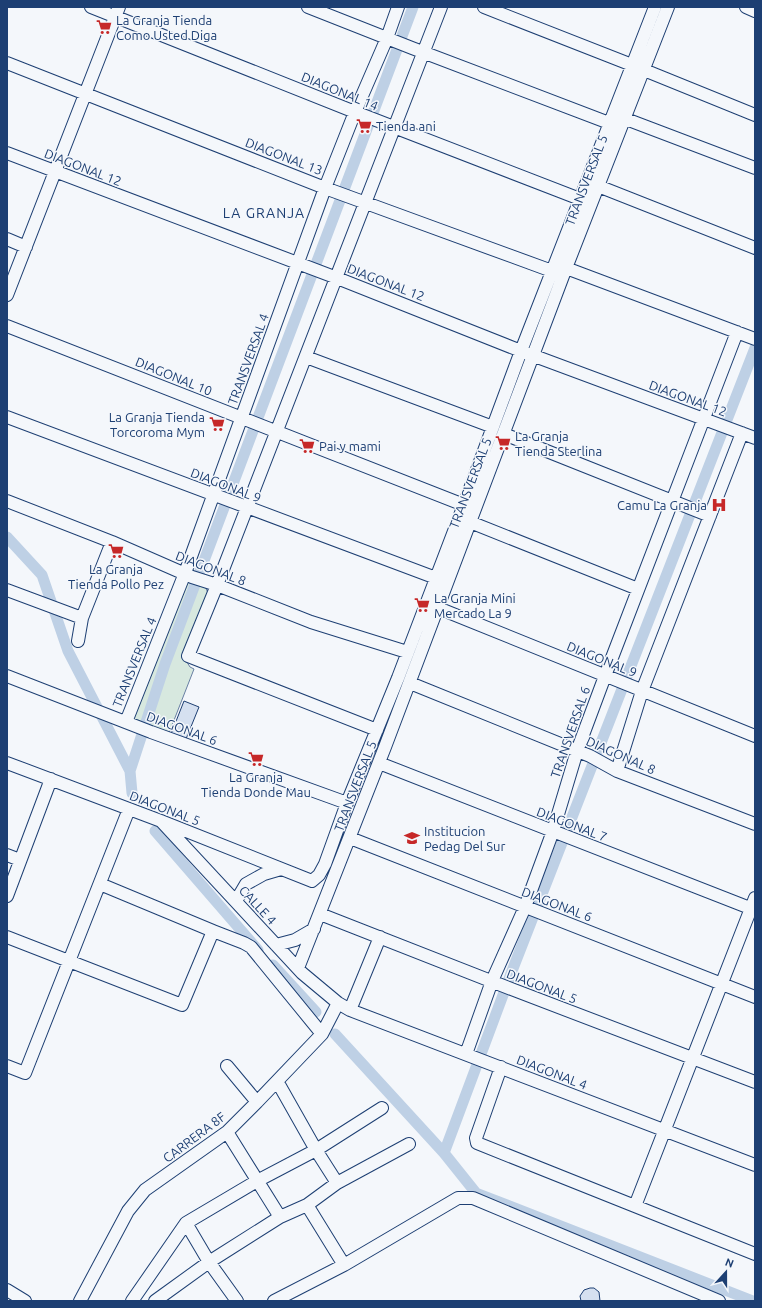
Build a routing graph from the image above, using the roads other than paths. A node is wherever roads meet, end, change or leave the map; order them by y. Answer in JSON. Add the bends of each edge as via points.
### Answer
{"nodes":[{"id":1,"x":91,"y":7,"type":"edge"},
{"id":2,"x":308,"y":7,"type":"edge"},
{"id":3,"x":398,"y":7,"type":"edge"},
{"id":4,"x":442,"y":7,"type":"edge"},
{"id":5,"x":484,"y":7,"type":"edge"},
{"id":6,"x":655,"y":7,"type":"edge"},
{"id":7,"x":668,"y":7,"type":"edge"},
{"id":8,"x":746,"y":7,"type":"edge"},
{"id":9,"x":755,"y":10,"type":"edge"},
{"id":10,"x":118,"y":12,"type":"edge"},
{"id":11,"x":391,"y":40,"type":"junction"},
{"id":12,"x":424,"y":53,"type":"junction"},
{"id":13,"x":7,"y":63,"type":"edge"},
{"id":14,"x":632,"y":66,"type":"junction"},
{"id":15,"x":644,"y":70,"type":"junction"},
{"id":16,"x":85,"y":94,"type":"junction"},
{"id":17,"x":357,"y":113,"type":"junction"},
{"id":18,"x":755,"y":115,"type":"edge"},
{"id":19,"x":617,"y":121,"type":"junction"},
{"id":20,"x":395,"y":128,"type":"junction"},
{"id":21,"x":7,"y":153,"type":"edge"},
{"id":22,"x":755,"y":168,"type":"edge"},
{"id":23,"x":55,"y":172,"type":"junction"},
{"id":24,"x":598,"y":186,"type":"junction"},
{"id":25,"x":328,"y":188,"type":"junction"},
{"id":26,"x":580,"y":199,"type":"junction"},
{"id":27,"x":366,"y":202,"type":"junction"},
{"id":28,"x":7,"y":239,"type":"edge"},
{"id":29,"x":26,"y":246,"type":"junction"},
{"id":30,"x":755,"y":248,"type":"edge"},
{"id":31,"x":301,"y":265,"type":"junction"},
{"id":32,"x":566,"y":268,"type":"junction"},
{"id":33,"x":552,"y":271,"type":"junction"},
{"id":34,"x":334,"y":277,"type":"junction"},
{"id":35,"x":7,"y":295,"type":"edge"},
{"id":36,"x":7,"y":326,"type":"edge"},
{"id":37,"x":740,"y":333,"type":"junction"},
{"id":38,"x":755,"y":338,"type":"edge"},
{"id":39,"x":521,"y":351,"type":"junction"},
{"id":40,"x":534,"y":355,"type":"junction"},
{"id":41,"x":306,"y":357,"type":"junction"},
{"id":42,"x":7,"y":417,"type":"edge"},
{"id":43,"x":245,"y":420,"type":"junction"},
{"id":44,"x":707,"y":421,"type":"junction"},
{"id":45,"x":493,"y":427,"type":"junction"},
{"id":46,"x":274,"y":430,"type":"junction"},
{"id":47,"x":742,"y":433,"type":"junction"},
{"id":48,"x":504,"y":434,"type":"junction"},
{"id":49,"x":755,"y":438,"type":"edge"},
{"id":50,"x":216,"y":496,"type":"junction"},
{"id":51,"x":7,"y":501,"type":"edge"},
{"id":52,"x":672,"y":502,"type":"junction"},
{"id":53,"x":464,"y":505,"type":"junction"},
{"id":54,"x":243,"y":506,"type":"junction"},
{"id":55,"x":710,"y":516,"type":"junction"},
{"id":56,"x":470,"y":522,"type":"junction"},
{"id":57,"x":112,"y":542,"type":"junction"},
{"id":58,"x":188,"y":575,"type":"junction"},
{"id":59,"x":436,"y":578,"type":"junction"},
{"id":60,"x":214,"y":584,"type":"junction"},
{"id":61,"x":638,"y":589,"type":"junction"},
{"id":62,"x":7,"y":590,"type":"edge"},
{"id":63,"x":438,"y":608,"type":"junction"},
{"id":64,"x":82,"y":618,"type":"junction"},
{"id":65,"x":78,"y":641,"type":"dead end"},
{"id":66,"x":407,"y":652,"type":"junction"},
{"id":67,"x":7,"y":676,"type":"edge"},
{"id":68,"x":608,"y":677,"type":"junction"},
{"id":69,"x":410,"y":683,"type":"junction"},
{"id":70,"x":638,"y":689,"type":"junction"},
{"id":71,"x":126,"y":722,"type":"junction"},
{"id":72,"x":377,"y":730,"type":"junction"},
{"id":73,"x":755,"y":736,"type":"edge"},
{"id":74,"x":577,"y":751,"type":"junction"},
{"id":75,"x":7,"y":763,"type":"edge"},
{"id":76,"x":379,"y":763,"type":"junction"},
{"id":77,"x":617,"y":770,"type":"junction"},
{"id":78,"x":51,"y":779,"type":"junction"},
{"id":79,"x":348,"y":803,"type":"junction"},
{"id":80,"x":134,"y":811,"type":"junction"},
{"id":81,"x":158,"y":820,"type":"junction"},
{"id":82,"x":755,"y":824,"type":"edge"},
{"id":83,"x":555,"y":832,"type":"junction"},
{"id":84,"x":350,"y":838,"type":"junction"},
{"id":85,"x":7,"y":855,"type":"edge"},
{"id":86,"x":20,"y":860,"type":"junction"},
{"id":87,"x":281,"y":869,"type":"junction"},
{"id":88,"x":312,"y":881,"type":"junction"},
{"id":89,"x":100,"y":884,"type":"junction"},
{"id":90,"x":7,"y":896,"type":"edge"},
{"id":91,"x":236,"y":901,"type":"junction"},
{"id":92,"x":754,"y":905,"type":"edge"},
{"id":93,"x":534,"y":910,"type":"junction"},
{"id":94,"x":320,"y":912,"type":"junction"},
{"id":95,"x":314,"y":929,"type":"junction"},
{"id":96,"x":213,"y":931,"type":"junction"},
{"id":97,"x":7,"y":937,"type":"edge"},
{"id":98,"x":380,"y":937,"type":"junction"},
{"id":99,"x":276,"y":945,"type":"junction"},
{"id":100,"x":69,"y":961,"type":"junction"},
{"id":101,"x":298,"y":968,"type":"junction"},
{"id":102,"x":495,"y":982,"type":"junction"},
{"id":103,"x":721,"y":984,"type":"junction"},
{"id":104,"x":755,"y":997,"type":"edge"},
{"id":105,"x":338,"y":1003,"type":"junction"},
{"id":106,"x":350,"y":1010,"type":"junction"},
{"id":107,"x":322,"y":1034,"type":"junction"},
{"id":108,"x":474,"y":1057,"type":"junction"},
{"id":109,"x":692,"y":1058,"type":"junction"},
{"id":110,"x":7,"y":1066,"type":"edge"},
{"id":111,"x":227,"y":1066,"type":"dead end"},
{"id":112,"x":501,"y":1067,"type":"junction"},
{"id":113,"x":277,"y":1081,"type":"junction"},
{"id":114,"x":755,"y":1082,"type":"edge"},
{"id":115,"x":257,"y":1102,"type":"junction"},
{"id":116,"x":382,"y":1108,"type":"dead end"},
{"id":117,"x":664,"y":1130,"type":"junction"},
{"id":118,"x":227,"y":1132,"type":"junction"},
{"id":119,"x":409,"y":1144,"type":"dead end"},
{"id":120,"x":316,"y":1150,"type":"junction"},
{"id":121,"x":755,"y":1165,"type":"edge"},
{"id":122,"x":257,"y":1181,"type":"junction"},
{"id":123,"x":337,"y":1183,"type":"junction"},
{"id":124,"x":307,"y":1205,"type":"junction"},
{"id":125,"x":635,"y":1206,"type":"junction"},
{"id":126,"x":280,"y":1217,"type":"junction"},
{"id":127,"x":186,"y":1223,"type":"junction"},
{"id":128,"x":755,"y":1254,"type":"edge"},
{"id":129,"x":209,"y":1262,"type":"junction"},
{"id":130,"x":344,"y":1265,"type":"junction"},
{"id":131,"x":7,"y":1290,"type":"edge"},
{"id":132,"x":231,"y":1299,"type":"edge"},
{"id":133,"x":25,"y":1301,"type":"edge"},
{"id":134,"x":80,"y":1301,"type":"edge"},
{"id":135,"x":132,"y":1301,"type":"edge"},
{"id":136,"x":155,"y":1301,"type":"edge"},
{"id":137,"x":274,"y":1301,"type":"edge"},
{"id":138,"x":720,"y":1301,"type":"edge"}],
"edges":[{"from":1,"to":10,"type":"street","name":"DIAGONAL 14"},
{"from":2,"to":11,"type":"street"},
{"from":3,"to":11,"type":"street","name":"TRANSVERSAL 4"},
{"from":4,"to":12,"type":"street"},
{"from":5,"to":14,"type":"street"},
{"from":6,"to":14,"type":"street","name":"TRANSVERSAL 5"},
{"from":7,"to":15,"type":"street","name":"TRANSVERSAL 5"},
{"from":8,"to":9,"type":"street"},
{"from":10,"to":16,"type":"street"},
{"from":10,"to":17,"type":"street","name":"DIAGONAL 14"},
{"from":11,"to":12,"type":"street"},
{"from":11,"to":17,"type":"street","name":"TRANSVERSAL 4"},
{"from":12,"to":19,"type":"street"},
{"from":12,"to":20,"type":"street"},
{"from":13,"to":16,"type":"street","name":"DIAGONAL 13"},
{"from":14,"to":19,"type":"street","name":"TRANSVERSAL 5"},
{"from":15,"to":18,"type":"street"},
{"from":15,"to":19,"type":"street","name":"TRANSVERSAL 5"},
{"from":16,"to":23,"type":"street"},
{"from":16,"to":25,"type":"street","name":"DIAGONAL 13"},
{"from":17,"to":20,"type":"street","name":"DIAGONAL 14"},
{"from":17,"to":25,"type":"street","name":"TRANSVERSAL 4"},
{"from":19,"to":22,"type":"street"},
{"from":19,"to":24,"type":"street","name":"TRANSVERSAL 5"},
{"from":19,"to":26,"type":"street","name":"TRANSVERSAL 5"},
{"from":20,"to":26,"type":"street","name":"DIAGONAL 14"},
{"from":20,"to":27,"type":"street"},
{"from":21,"to":23,"type":"street","name":"DIAGONAL 12"},
{"from":23,"to":29,"type":"street"},
{"from":23,"to":31,"type":"street","name":"DIAGONAL 12"},
{"from":24,"to":30,"type":"street"},
{"from":24,"to":32,"type":"street","name":"TRANSVERSAL 5"},
{"from":25,"to":27,"type":"street","name":"DIAGONAL 13"},
{"from":25,"to":31,"type":"street","name":"TRANSVERSAL 4"},
{"from":26,"to":33,"type":"street","name":"TRANSVERSAL 5"},
{"from":27,"to":33,"type":"street","name":"DIAGONAL 13"},
{"from":27,"to":34,"type":"street"},
{"from":28,"to":29,"type":"street"},
{"from":29,"to":35,"type":"street"},
{"from":31,"to":34,"type":"street","name":"DIAGONAL 12"},
{"from":31,"to":43,"type":"street","name":"TRANSVERSAL 4"},
{"from":32,"to":37,"type":"street"},
{"from":32,"to":40,"type":"street","name":"TRANSVERSAL 5"},
{"from":33,"to":39,"type":"street","name":"TRANSVERSAL 5"},
{"from":34,"to":39,"type":"street","name":"DIAGONAL 12"},
{"from":34,"to":41,"type":"street"},
{"from":36,"to":43,"type":"street","name":"DIAGONAL 10"},
{"from":37,"to":38,"type":"street"},
{"from":37,"to":44,"type":"street","name":"TRANSVERSAL 6"},
{"from":39,"to":40,"type":"street","name":"DIAGONAL 12"},
{"from":39,"to":45,"type":"street","name":"TRANSVERSAL 5"},
{"from":40,"to":44,"type":"street","name":"DIAGONAL 12"},
{"from":40,"to":48,"type":"street","name":"TRANSVERSAL 5"},
{"from":41,"to":45,"type":"street"},
{"from":41,"to":46,"type":"street"},
{"from":42,"to":50,"type":"street","name":"DIAGONAL 9"},
{"from":43,"to":46,"type":"street","name":"DIAGONAL 10"},
{"from":43,"to":50,"type":"street","name":"TRANSVERSAL 4"},
{"from":44,"to":47,"type":"street","name":"DIAGONAL 12"},
{"from":44,"to":52,"type":"street","name":"TRANSVERSAL 6"},
{"from":45,"to":53,"type":"street","name":"TRANSVERSAL 5"},
{"from":46,"to":53,"type":"street","name":"DIAGONAL 10"},
{"from":46,"to":54,"type":"street"},
{"from":47,"to":49,"type":"street","name":"DIAGONAL 12"},
{"from":47,"to":55,"type":"street"},
{"from":48,"to":52,"type":"street"},
{"from":48,"to":56,"type":"street","name":"TRANSVERSAL 5"},
{"from":50,"to":54,"type":"street","name":"DIAGONAL 9"},
{"from":50,"to":58,"type":"street","name":"TRANSVERSAL 4"},
{"from":51,"to":57,"type":"street","name":"DIAGONAL 8"},
{"from":52,"to":55,"type":"street"},
{"from":52,"to":61,"type":"street","name":"TRANSVERSAL 6"},
{"from":53,"to":59,"type":"street","name":"TRANSVERSAL 5"},
{"from":54,"to":59,"type":"street","name":"DIAGONAL 9"},
{"from":54,"to":60,"type":"street"},
{"from":55,"to":70,"type":"street"},
{"from":56,"to":61,"type":"street"},
{"from":56,"to":63,"type":"street","name":"TRANSVERSAL 5"},
{"from":57,"to":58,"type":"street","name":"DIAGONAL 8"},
{"from":57,"to":64,"type":"street"},
{"from":58,"to":60,"type":"street","name":"DIAGONAL 8"},
{"from":58,"to":71,"type":"street","name":"TRANSVERSAL 4"},
{"from":59,"to":66,"type":"street","name":"TRANSVERSAL 5"},
{"from":60,"to":66,"type":"street","name":"DIAGONAL 8","via":[[311,622]]},
{"from":60,"to":72,"type":"street","via":[[188,656]]},
{"from":61,"to":68,"type":"street","name":"TRANSVERSAL 6"},
{"from":62,"to":64,"type":"street"},
{"from":63,"to":68,"type":"street","name":"DIAGONAL 9"},
{"from":63,"to":69,"type":"street","name":"TRANSVERSAL 5"},
{"from":64,"to":65,"type":"street"},
{"from":66,"to":72,"type":"street","name":"TRANSVERSAL 5"},
{"from":67,"to":71,"type":"street","name":"DIAGONAL 6"},
{"from":68,"to":70,"type":"street","name":"DIAGONAL 9"},
{"from":68,"to":74,"type":"street","name":"TRANSVERSAL 6"},
{"from":69,"to":74,"type":"street","name":"DIAGONAL 8"},
{"from":69,"to":76,"type":"street","name":"TRANSVERSAL 5"},
{"from":70,"to":73,"type":"street","name":"DIAGONAL 9"},
{"from":70,"to":77,"type":"street"},
{"from":71,"to":79,"type":"street","name":"DIAGONAL 6"},
{"from":72,"to":79,"type":"street","name":"TRANSVERSAL 5"},
{"from":74,"to":77,"type":"street","name":"DIAGONAL 8"},
{"from":74,"to":83,"type":"street","name":"TRANSVERSAL 6"},
{"from":75,"to":78,"type":"street","name":"DIAGONAL 5"},
{"from":76,"to":83,"type":"street","name":"DIAGONAL 7"},
{"from":76,"to":84,"type":"street","name":"TRANSVERSAL 5"},
{"from":77,"to":82,"type":"street","name":"DIAGONAL 8"},
{"from":78,"to":80,"type":"street","name":"DIAGONAL 5"},
{"from":78,"to":86,"type":"street"},
{"from":79,"to":88,"type":"street","name":"TRANSVERSAL 5","via":[[325,864]]},
{"from":80,"to":81,"type":"street","name":"DIAGONAL 5"},
{"from":80,"to":89,"type":"street"},
{"from":81,"to":87,"type":"street","name":"DIAGONAL 5"},
{"from":81,"to":91,"type":"street","name":"CALLE 4"},
{"from":83,"to":92,"type":"street","name":"DIAGONAL 7"},
{"from":83,"to":93,"type":"street","name":"TRANSVERSAL 6"},
{"from":84,"to":93,"type":"street","name":"DIAGONAL 6"},
{"from":84,"to":94,"type":"street","name":"TRANSVERSAL 5"},
{"from":85,"to":86,"type":"street"},
{"from":86,"to":90,"type":"street"},
{"from":87,"to":88,"type":"street","name":"DIAGONAL 5"},
{"from":87,"to":91,"type":"street","via":[[264,874],[246,884]]},
{"from":88,"to":94,"type":"street","via":[[319,893]]},
{"from":89,"to":96,"type":"street"},
{"from":89,"to":100,"type":"street"},
{"from":91,"to":99,"type":"street","name":"CALLE 4"},
{"from":92,"to":103,"type":"street"},
{"from":93,"to":102,"type":"street","name":"TRANSVERSAL 6"},
{"from":93,"to":103,"type":"street","name":"DIAGONAL 6"},
{"from":94,"to":95,"type":"street","name":"TRANSVERSAL 5"},
{"from":94,"to":98,"type":"street","name":"DIAGONAL 5"},
{"from":95,"to":99,"type":"street","via":[[295,940]]},
{"from":95,"to":101,"type":"street","name":"TRANSVERSAL 5"},
{"from":96,"to":100,"type":"street","via":[[182,1005]]},
{"from":96,"to":107,"type":"street","via":[[251,947]]},
{"from":97,"to":100,"type":"street"},
{"from":98,"to":102,"type":"street","name":"DIAGONAL 5"},
{"from":98,"to":106,"type":"street"},
{"from":99,"to":101,"type":"street","name":"CALLE 4"},
{"from":100,"to":110,"type":"street","via":[[25,1073]]},
{"from":101,"to":105,"type":"street","name":"CALLE 4"},
{"from":102,"to":108,"type":"street","name":"TRANSVERSAL 6"},
{"from":102,"to":109,"type":"street","name":"DIAGONAL 5"},
{"from":103,"to":104,"type":"street","name":"DIAGONAL 6"},
{"from":103,"to":109,"type":"street"},
{"from":105,"to":106,"type":"street","name":"DIAGONAL 4"},
{"from":105,"to":107,"type":"street","name":"CARRERA 8F"},
{"from":106,"to":108,"type":"street","name":"DIAGONAL 4"},
{"from":107,"to":113,"type":"street","name":"CARRERA 8F"},
{"from":108,"to":112,"type":"street","name":"DIAGONAL 4"},
{"from":109,"to":114,"type":"street","name":"DIAGONAL 5"},
{"from":109,"to":117,"type":"street"},
{"from":111,"to":115,"type":"street"},
{"from":112,"to":117,"type":"street","name":"DIAGONAL 4"},
{"from":112,"to":125,"type":"street","via":[[476,1138],[477,1143]]},
{"from":113,"to":115,"type":"street","name":"CARRERA 8F"},
{"from":113,"to":120,"type":"street"},
{"from":115,"to":118,"type":"street","name":"CARRERA 8F"},
{"from":116,"to":120,"type":"street"},
{"from":117,"to":121,"type":"street","name":"DIAGONAL 4"},
{"from":117,"to":125,"type":"street"},
{"from":118,"to":122,"type":"street"},
{"from":118,"to":134,"type":"street","name":"CARRERA 8F","via":[[145,1190],[128,1211]]},
{"from":119,"to":123,"type":"street"},
{"from":120,"to":122,"type":"street"},
{"from":120,"to":123,"type":"street"},
{"from":122,"to":126,"type":"street"},
{"from":122,"to":127,"type":"street"},
{"from":123,"to":124,"type":"street"},
{"from":124,"to":126,"type":"street"},
{"from":124,"to":130,"type":"street"},
{"from":125,"to":128,"type":"street"},
{"from":126,"to":129,"type":"street"},
{"from":127,"to":129,"type":"street"},
{"from":127,"to":135,"type":"street"},
{"from":129,"to":132,"type":"street"},
{"from":129,"to":136,"type":"street"},
{"from":130,"to":137,"type":"street"},
{"from":130,"to":138,"type":"street","via":[[458,1198],[473,1198]]},
{"from":131,"to":133,"type":"street"}]}
